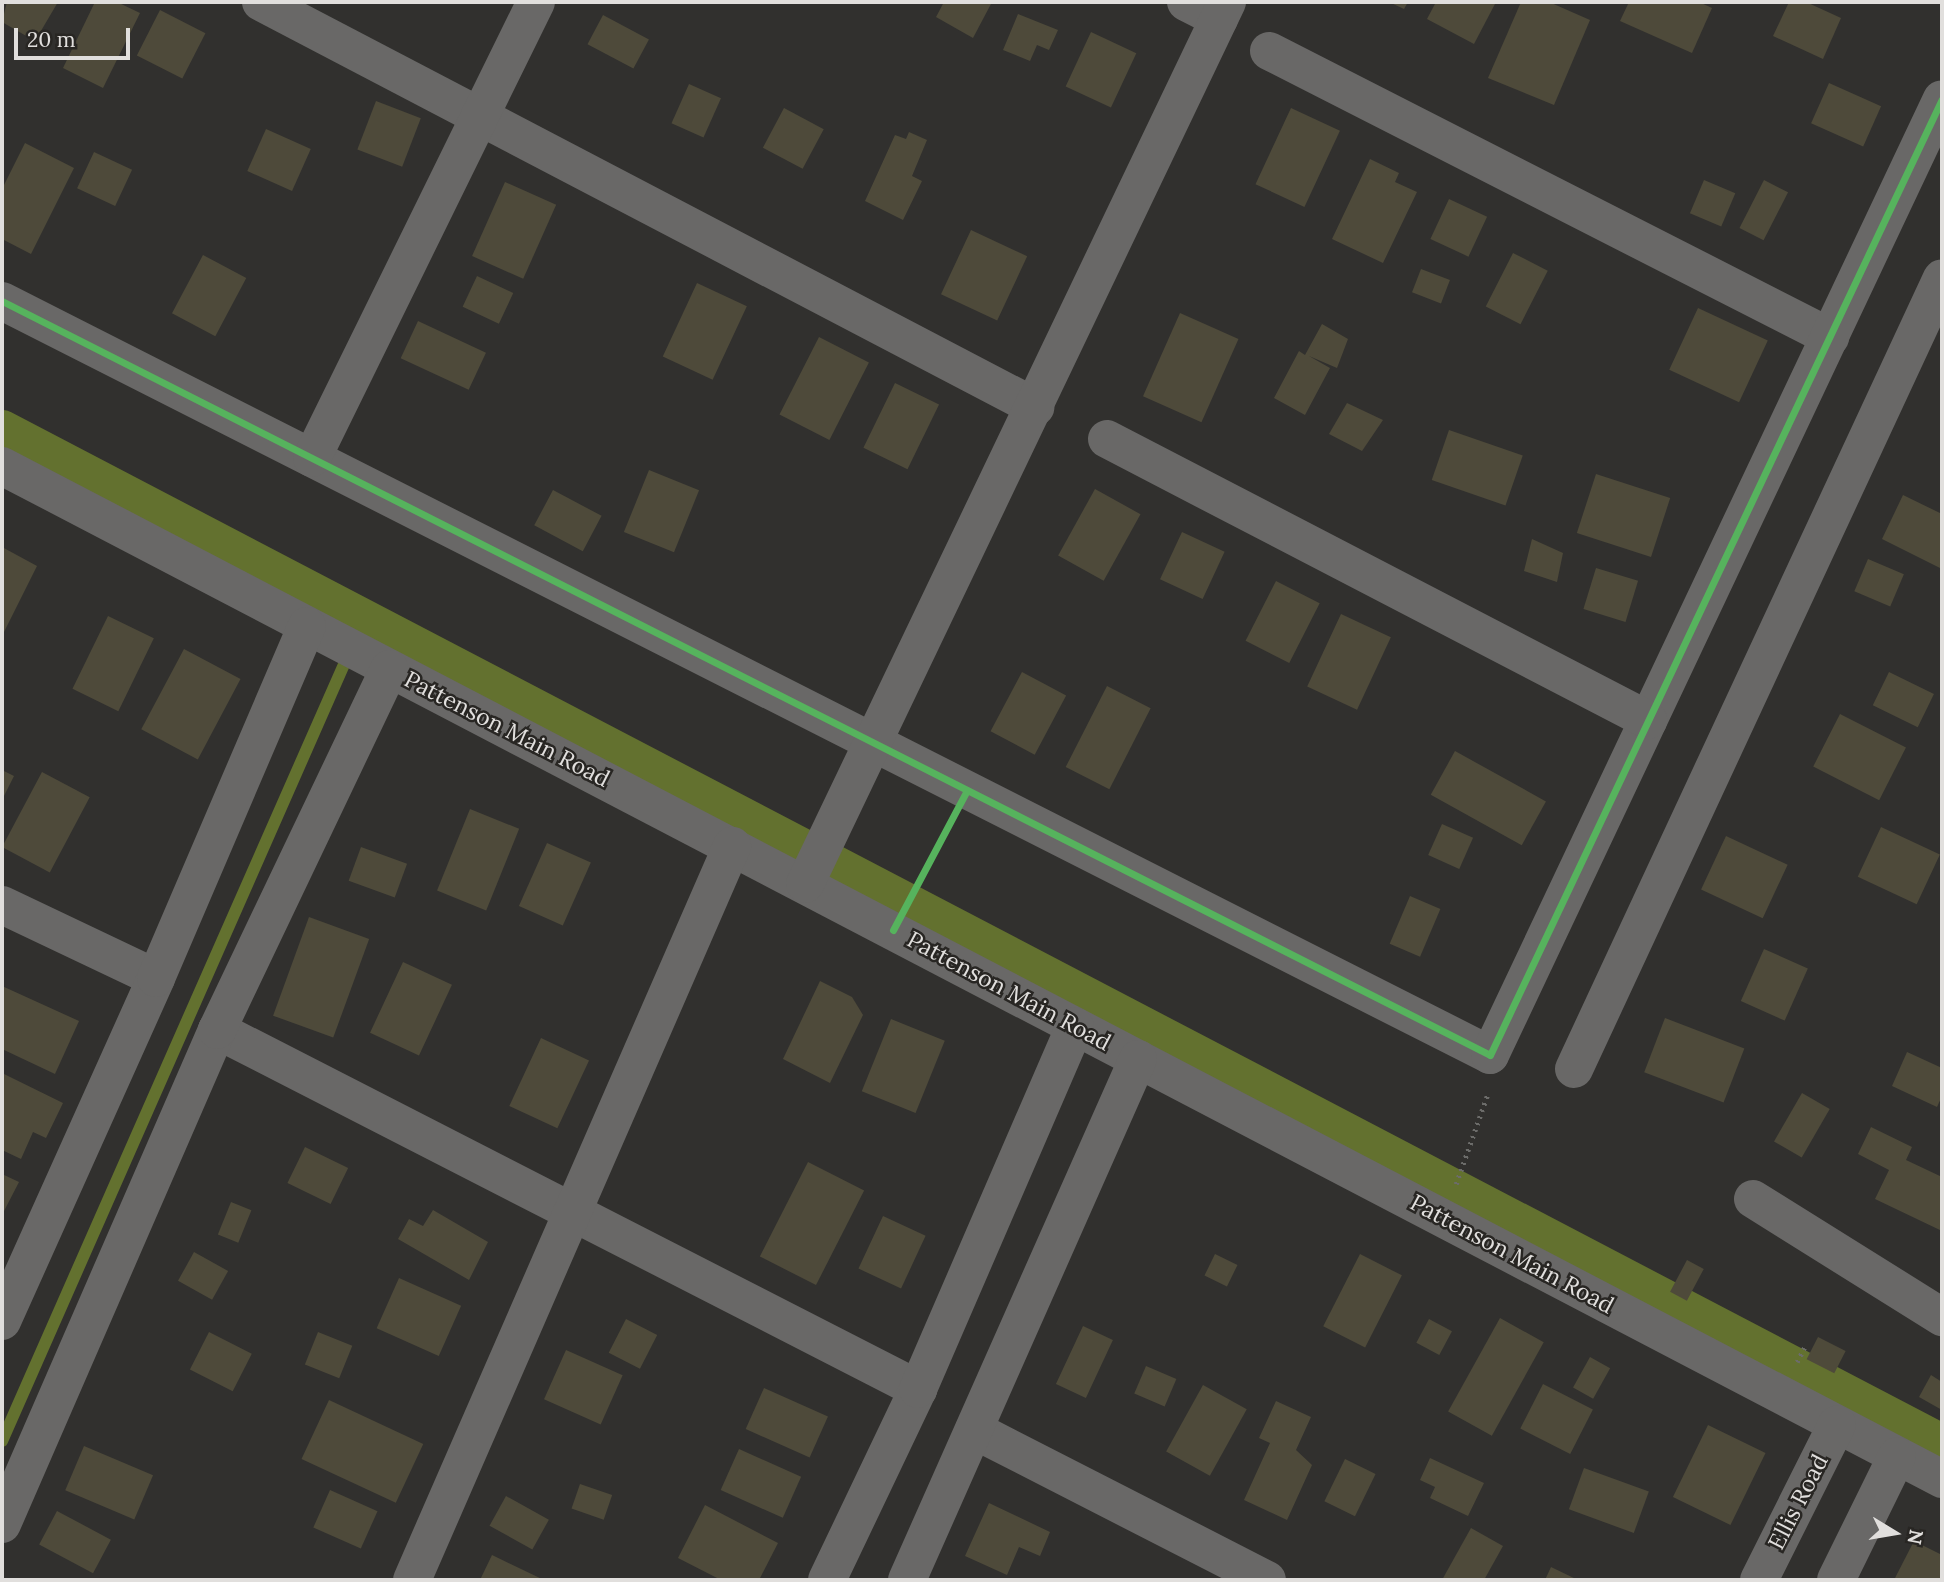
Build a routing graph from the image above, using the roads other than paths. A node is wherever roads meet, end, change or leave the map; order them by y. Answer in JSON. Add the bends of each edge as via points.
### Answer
{"nodes":[{"id":1,"x":261,"y":2,"type":"edge"},
{"id":2,"x":536,"y":2,"type":"edge"},
{"id":3,"x":1186,"y":2,"type":"edge"},
{"id":4,"x":1223,"y":10,"type":"edge"},
{"id":5,"x":1269,"y":51,"type":"dead end"},
{"id":6,"x":1942,"y":99,"type":"edge"},
{"id":7,"x":480,"y":117,"type":"junction"},
{"id":8,"x":1942,"y":278,"type":"edge"},
{"id":9,"x":2,"y":301,"type":"edge"},
{"id":10,"x":1830,"y":337,"type":"junction"},
{"id":11,"x":1035,"y":407,"type":"junction"},
{"id":12,"x":1107,"y":439,"type":"dead end"},
{"id":13,"x":312,"y":458,"type":"junction"},
{"id":14,"x":2,"y":466,"type":"edge"},
{"id":15,"x":317,"y":631,"type":"junction"},
{"id":16,"x":380,"y":664,"type":"junction"},
{"id":17,"x":1648,"y":720,"type":"junction"},
{"id":18,"x":871,"y":751,"type":"junction"},
{"id":19,"x":732,"y":846,"type":"junction"},
{"id":20,"x":809,"y":876,"type":"junction"},
{"id":21,"x":2,"y":905,"type":"edge"},
{"id":22,"x":156,"y":978,"type":"junction"},
{"id":23,"x":1076,"y":1027,"type":"junction"},
{"id":24,"x":217,"y":1030,"type":"junction"},
{"id":25,"x":1139,"y":1059,"type":"junction"},
{"id":26,"x":1574,"y":1069,"type":"dead end"},
{"id":27,"x":1753,"y":1199,"type":"dead end"},
{"id":28,"x":575,"y":1209,"type":"junction"},
{"id":29,"x":1942,"y":1317,"type":"edge"},
{"id":30,"x":2,"y":1321,"type":"edge"},
{"id":31,"x":918,"y":1389,"type":"junction"},
{"id":32,"x":1837,"y":1424,"type":"junction"},
{"id":33,"x":974,"y":1430,"type":"junction"},
{"id":34,"x":1898,"y":1456,"type":"junction"},
{"id":35,"x":1942,"y":1479,"type":"edge"},
{"id":36,"x":2,"y":1524,"type":"edge"},
{"id":37,"x":412,"y":1580,"type":"edge"},
{"id":38,"x":827,"y":1580,"type":"edge"},
{"id":39,"x":906,"y":1580,"type":"edge"},
{"id":40,"x":1267,"y":1580,"type":"edge"},
{"id":41,"x":1759,"y":1580,"type":"edge"},
{"id":42,"x":1836,"y":1580,"type":"edge"}],
"edges":[{"from":1,"to":7,"type":"street"},
{"from":2,"to":7,"type":"street"},
{"from":3,"to":4,"type":"street"},
{"from":4,"to":11,"type":"street"},
{"from":5,"to":10,"type":"street"},
{"from":6,"to":10,"type":"street"},
{"from":7,"to":11,"type":"street"},
{"from":7,"to":13,"type":"street"},
{"from":8,"to":26,"type":"street"},
{"from":9,"to":13,"type":"street"},
{"from":10,"to":17,"type":"street"},
{"from":11,"to":18,"type":"street"},
{"from":12,"to":17,"type":"street"},
{"from":13,"to":18,"type":"street"},
{"from":14,"to":15,"type":"street","name":"Pattenson Main Road"},
{"from":15,"to":16,"type":"street","name":"Pattenson Main Road"},
{"from":15,"to":22,"type":"street"},
{"from":16,"to":19,"type":"street","name":"Pattenson Main Road"},
{"from":16,"to":24,"type":"street"},
{"from":17,"to":18,"type":"street","via":[[1490,1055]]},
{"from":18,"to":20,"type":"street"},
{"from":19,"to":20,"type":"street","name":"Pattenson Main Road"},
{"from":19,"to":28,"type":"street"},
{"from":20,"to":23,"type":"street","name":"Pattenson Main Road"},
{"from":21,"to":22,"type":"street"},
{"from":22,"to":30,"type":"street"},
{"from":23,"to":25,"type":"street","name":"Pattenson Main Road"},
{"from":23,"to":31,"type":"street"},
{"from":24,"to":28,"type":"street"},
{"from":24,"to":36,"type":"street"},
{"from":25,"to":32,"type":"street","name":"Pattenson Main Road"},
{"from":25,"to":33,"type":"street"},
{"from":27,"to":29,"type":"street"},
{"from":28,"to":31,"type":"street"},
{"from":28,"to":37,"type":"street"},
{"from":31,"to":38,"type":"street"},
{"from":32,"to":34,"type":"street","name":"Pattenson Main Road"},
{"from":32,"to":41,"type":"street","name":"Ellis Road"},
{"from":33,"to":39,"type":"street"},
{"from":33,"to":40,"type":"street"},
{"from":34,"to":35,"type":"street","name":"Pattenson Main Road"},
{"from":34,"to":42,"type":"street"}]}
